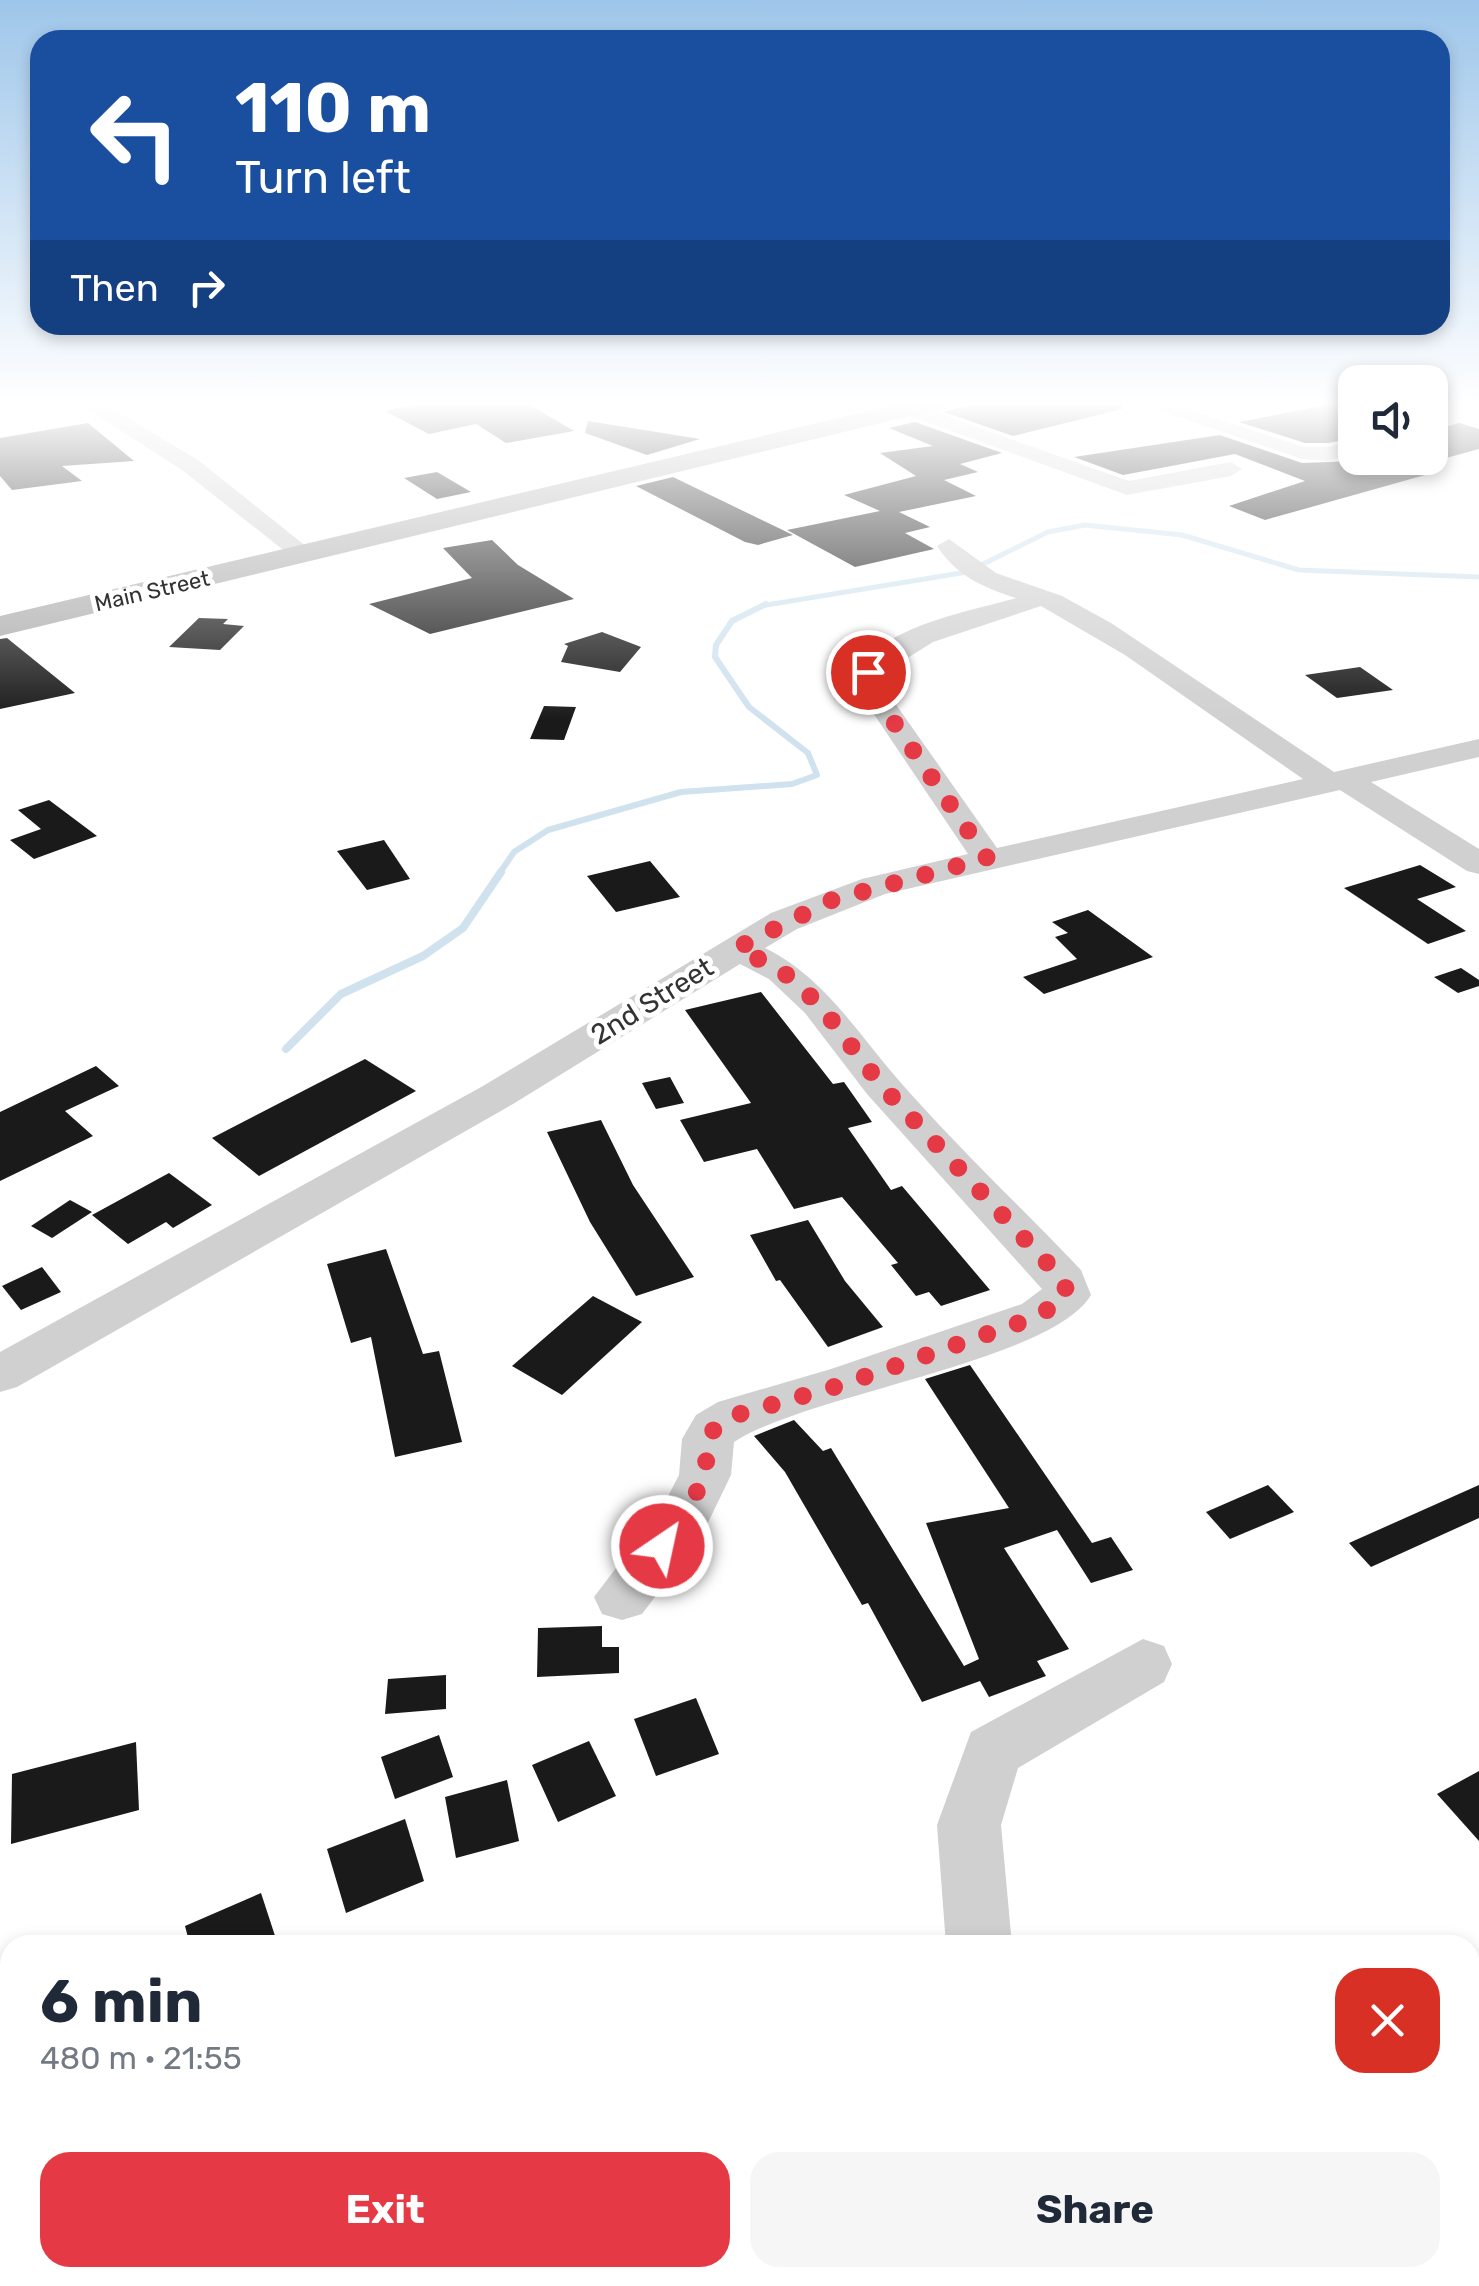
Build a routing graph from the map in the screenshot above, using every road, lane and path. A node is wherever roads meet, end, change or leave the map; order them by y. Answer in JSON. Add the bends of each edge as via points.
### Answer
{"nodes":[{"id":1,"x":243,"y":507,"type":"edge"},
{"id":2,"x":505,"y":507,"type":"edge"},
{"id":3,"x":305,"y":555,"type":"junction"},
{"id":4,"x":965,"y":562,"type":"dead end"},
{"id":5,"x":1041,"y":598,"type":"junction"},
{"id":6,"x":0,"y":626,"type":"edge"},
{"id":7,"x":1479,"y":748,"type":"edge"},
{"id":8,"x":1338,"y":781,"type":"junction"},
{"id":9,"x":987,"y":858,"type":"junction"},
{"id":10,"x":1479,"y":864,"type":"edge"},
{"id":11,"x":737,"y":948,"type":"junction"},
{"id":12,"x":0,"y":1374,"type":"edge"},
{"id":13,"x":622,"y":1598,"type":"dead end"},
{"id":14,"x":1143,"y":1664,"type":"dead end"},
{"id":15,"x":978,"y":1935,"type":"edge"}],
"edges":[{"from":1,"to":3,"type":"street"},
{"from":2,"to":3,"type":"main road","name":"Main Street"},
{"from":3,"to":6,"type":"main road","name":"Main Street"},
{"from":4,"to":5,"type":"street"},
{"from":5,"to":8,"type":"street","via":[[1066,607]]},
{"from":5,"to":9,"type":"street","via":[[919,640],[868,672],[871,689]]},
{"from":7,"to":8,"type":"street","name":"2nd Street"},
{"from":8,"to":9,"type":"street","name":"2nd Street"},
{"from":8,"to":10,"type":"street"},
{"from":9,"to":11,"type":"street","name":"2nd Street","via":[[832,900]]},
{"from":11,"to":12,"type":"street","name":"2nd Street","via":[[498,1095]]},
{"from":11,"to":13,"type":"street","via":[[782,971],[820,1005],[881,1085],[1064,1281],[1067,1295],[1039,1316],[736,1415],[714,1429],[705,1475],[683,1520]]},
{"from":14,"to":15,"type":"street","via":[[992,1751],[970,1825]]}]}
